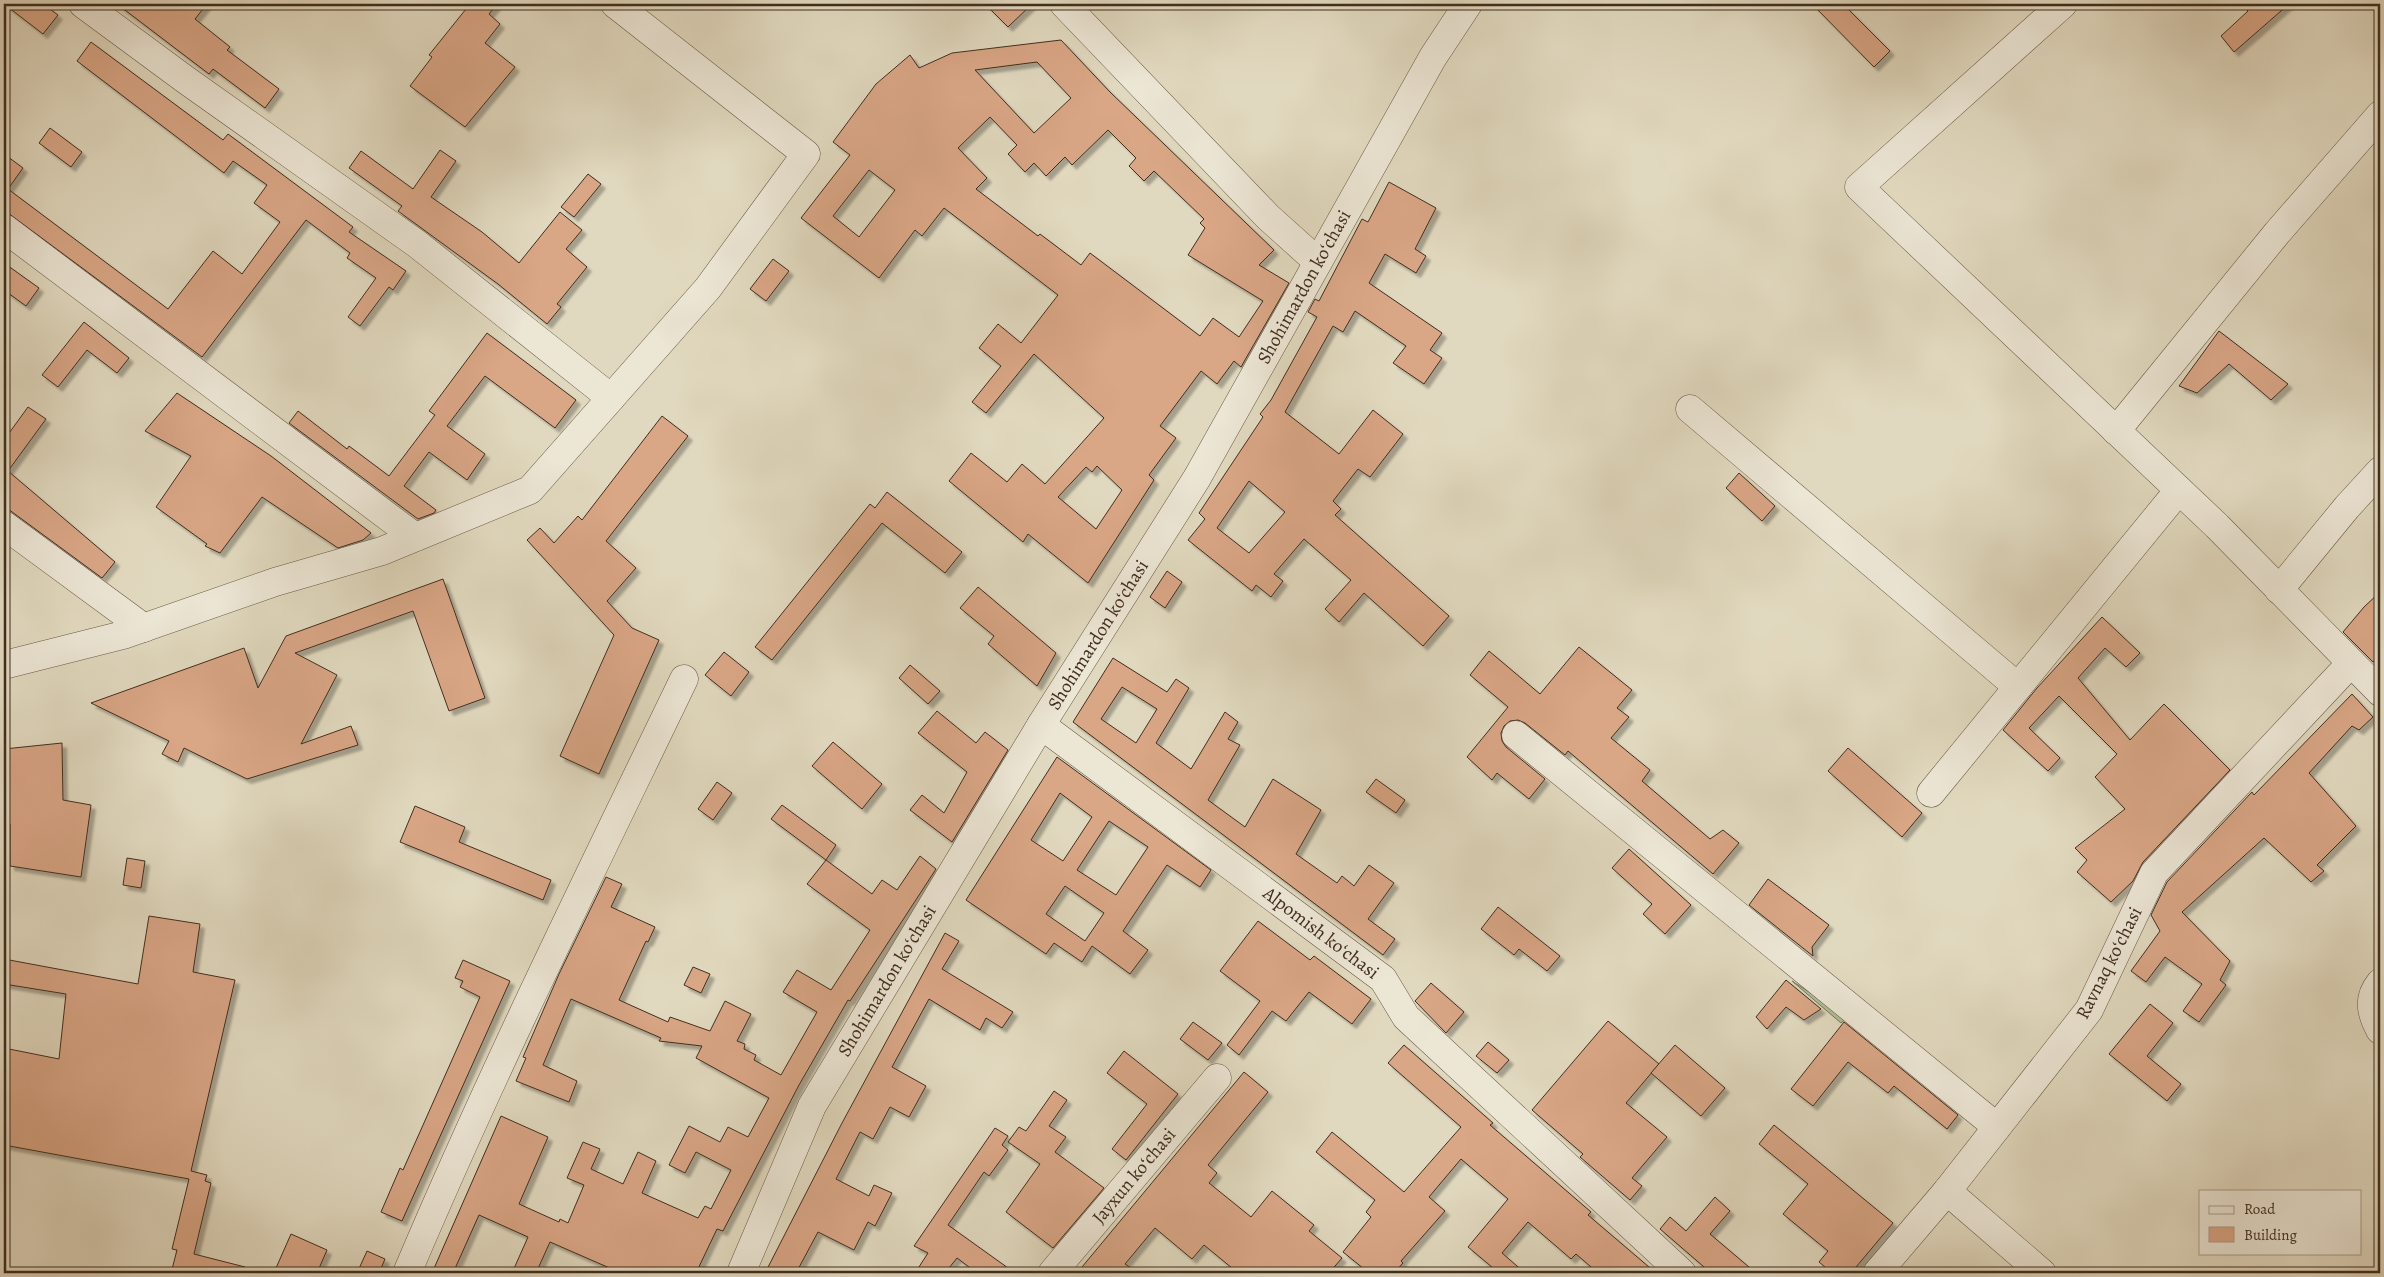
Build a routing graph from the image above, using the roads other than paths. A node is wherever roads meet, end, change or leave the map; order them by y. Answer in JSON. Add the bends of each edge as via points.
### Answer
{"nodes":[{"id":1,"x":83,"y":4,"type":"edge"},
{"id":2,"x":615,"y":4,"type":"edge"},
{"id":3,"x":1064,"y":4,"type":"edge"},
{"id":4,"x":1468,"y":4,"type":"edge"},
{"id":5,"x":2063,"y":4,"type":"edge"},
{"id":6,"x":2380,"y":115,"type":"edge"},
{"id":7,"x":4,"y":228,"type":"edge"},
{"id":8,"x":1318,"y":262,"type":"junction"},
{"id":9,"x":611,"y":398,"type":"junction"},
{"id":10,"x":1690,"y":409,"type":"dead end"},
{"id":11,"x":2116,"y":431,"type":"junction"},
{"id":12,"x":2380,"y":471,"type":"edge"},
{"id":13,"x":2179,"y":490,"type":"junction"},
{"id":14,"x":4,"y":525,"type":"edge"},
{"id":15,"x":415,"y":537,"type":"junction"},
{"id":16,"x":2279,"y":590,"type":"junction"},
{"id":17,"x":144,"y":628,"type":"junction"},
{"id":18,"x":2351,"y":664,"type":"junction"},
{"id":19,"x":4,"y":665,"type":"edge"},
{"id":20,"x":684,"y":679,"type":"dead end"},
{"id":21,"x":2018,"y":686,"type":"junction"},
{"id":22,"x":2380,"y":692,"type":"edge"},
{"id":23,"x":1041,"y":725,"type":"junction"},
{"id":24,"x":1516,"y":735,"type":"dead end"},
{"id":25,"x":1931,"y":793,"type":"dead end"},
{"id":26,"x":2380,"y":983,"type":"edge"},
{"id":27,"x":2380,"y":1030,"type":"edge"},
{"id":28,"x":1216,"y":1078,"type":"dead end"},
{"id":29,"x":1997,"y":1127,"type":"junction"},
{"id":30,"x":1946,"y":1191,"type":"junction"},
{"id":31,"x":407,"y":1273,"type":"edge"},
{"id":32,"x":741,"y":1273,"type":"edge"},
{"id":33,"x":1052,"y":1273,"type":"edge"},
{"id":34,"x":1682,"y":1273,"type":"edge"},
{"id":35,"x":1878,"y":1273,"type":"edge"},
{"id":36,"x":2042,"y":1273,"type":"edge"}],
"edges":[{"from":1,"to":9,"type":"street","via":[[417,244]]},
{"from":2,"to":9,"type":"street","via":[[806,154],[708,288]]},
{"from":3,"to":8,"type":"street","via":[[1268,217]]},
{"from":4,"to":8,"type":"street","name":"Shohimardon koʻchasi","via":[[1433,56]]},
{"from":5,"to":11,"type":"street","via":[[1859,187]]},
{"from":6,"to":11,"type":"street","via":[[2277,233]]},
{"from":7,"to":15,"type":"street"},
{"from":8,"to":23,"type":"street","name":"Shohimardon koʻchasi","via":[[1197,478]]},
{"from":9,"to":15,"type":"street","via":[[530,490]]},
{"from":10,"to":21,"type":"street"},
{"from":11,"to":13,"type":"street"},
{"from":12,"to":16,"type":"street"},
{"from":13,"to":16,"type":"street"},
{"from":13,"to":21,"type":"street"},
{"from":14,"to":17,"type":"street"},
{"from":15,"to":17,"type":"street","via":[[382,551],[275,582]]},
{"from":16,"to":18,"type":"street"},
{"from":17,"to":19,"type":"street"},
{"from":18,"to":22,"type":"street"},
{"from":18,"to":29,"type":"street","name":"Ravnaq koʻchasi","via":[[2154,873],[2089,1010]]},
{"from":20,"to":31,"type":"street","via":[[447,1178]]},
{"from":21,"to":25,"type":"street"},
{"from":23,"to":32,"type":"street","name":"Shohimardon koʻchasi","via":[[812,1106]]},
{"from":23,"to":34,"type":"street","name":"Alpomish koʻchasi","via":[[1383,979],[1406,1016]]},
{"from":24,"to":29,"type":"street"},
{"from":26,"to":27,"type":"street","via":[[2371,1002],[2372,1014]]},
{"from":28,"to":33,"type":"street","name":"Jayxun koʻchasi"},
{"from":29,"to":30,"type":"street","name":"Ravnaq koʻchasi"},
{"from":30,"to":35,"type":"street","name":"Ravnaq koʻchasi"},
{"from":30,"to":36,"type":"street"}]}
